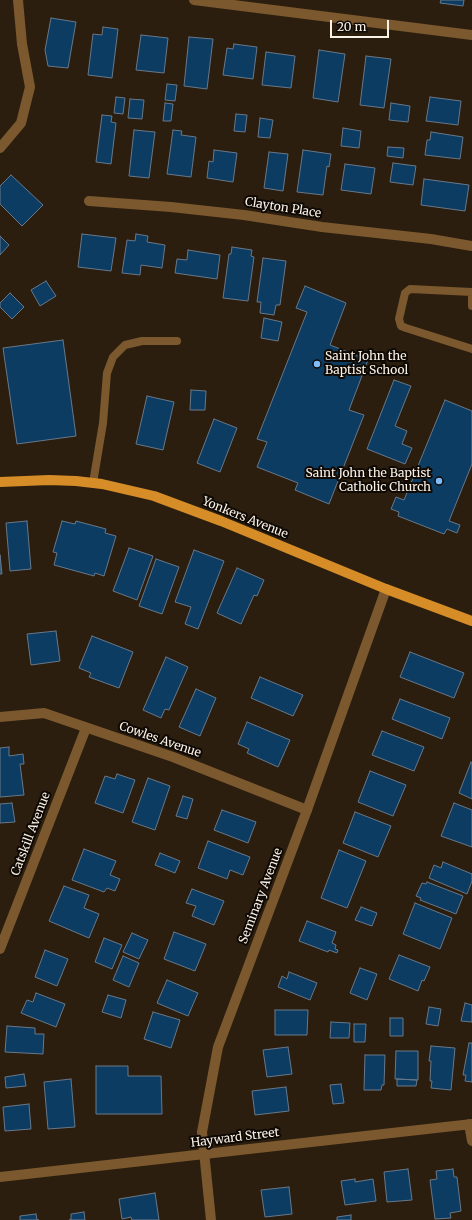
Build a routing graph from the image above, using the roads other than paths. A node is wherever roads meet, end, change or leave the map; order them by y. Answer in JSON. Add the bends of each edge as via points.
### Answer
{"nodes":[{"id":1,"x":18,"y":0,"type":"edge"},
{"id":2,"x":194,"y":0,"type":"edge"},
{"id":3,"x":472,"y":35,"type":"edge"},
{"id":4,"x":0,"y":148,"type":"edge"},
{"id":5,"x":89,"y":201,"type":"dead end"},
{"id":6,"x":472,"y":246,"type":"edge"},
{"id":7,"x":472,"y":292,"type":"edge"},
{"id":8,"x":472,"y":306,"type":"edge"},
{"id":9,"x":177,"y":341,"type":"dead end"},
{"id":10,"x":472,"y":349,"type":"edge"},
{"id":11,"x":0,"y":482,"type":"edge"},
{"id":12,"x":93,"y":483,"type":"junction"},
{"id":13,"x":386,"y":589,"type":"junction"},
{"id":14,"x":472,"y":621,"type":"edge"},
{"id":15,"x":0,"y":717,"type":"edge"},
{"id":16,"x":86,"y":728,"type":"junction"},
{"id":17,"x":307,"y":810,"type":"junction"},
{"id":18,"x":1,"y":944,"type":"edge"},
{"id":19,"x":470,"y":1124,"type":"edge"},
{"id":20,"x":472,"y":1141,"type":"edge"},
{"id":21,"x":204,"y":1155,"type":"junction"},
{"id":22,"x":0,"y":1177,"type":"edge"},
{"id":23,"x":211,"y":1220,"type":"edge"}],
"edges":[{"from":1,"to":4,"type":"street","via":[[22,44],[30,87],[21,123]]},
{"from":2,"to":3,"type":"street"},
{"from":5,"to":6,"type":"street","name":"Clayton Place","via":[[244,215]]},
{"from":7,"to":8,"type":"lane"},
{"from":7,"to":10,"type":"lane","via":[[410,289],[405,293],[399,319],[406,328]]},
{"from":9,"to":12,"type":"lane","via":[[142,341],[125,345],[113,357],[107,373],[103,424]]},
{"from":11,"to":12,"type":"main road","name":"Yonkers Avenue","via":[[49,480]]},
{"from":12,"to":13,"type":"main road","name":"Yonkers Avenue","via":[[161,499]]},
{"from":13,"to":14,"type":"main road","name":"Yonkers Avenue"},
{"from":13,"to":17,"type":"street","name":"Seminary Avenue"},
{"from":15,"to":16,"type":"street","name":"Cowles Avenue","via":[[44,713]]},
{"from":16,"to":17,"type":"street","name":"Cowles Avenue","via":[[173,757]]},
{"from":16,"to":18,"type":"street","name":"Catskill Avenue"},
{"from":17,"to":21,"type":"street","name":"Seminary Avenue","via":[[218,1047],[202,1132]]},
{"from":19,"to":20,"type":"street"},
{"from":19,"to":21,"type":"street","name":"Hayward Street"},
{"from":21,"to":22,"type":"street","name":"Hayward Street"},
{"from":21,"to":23,"type":"street","name":"Seminary Avenue"}]}
